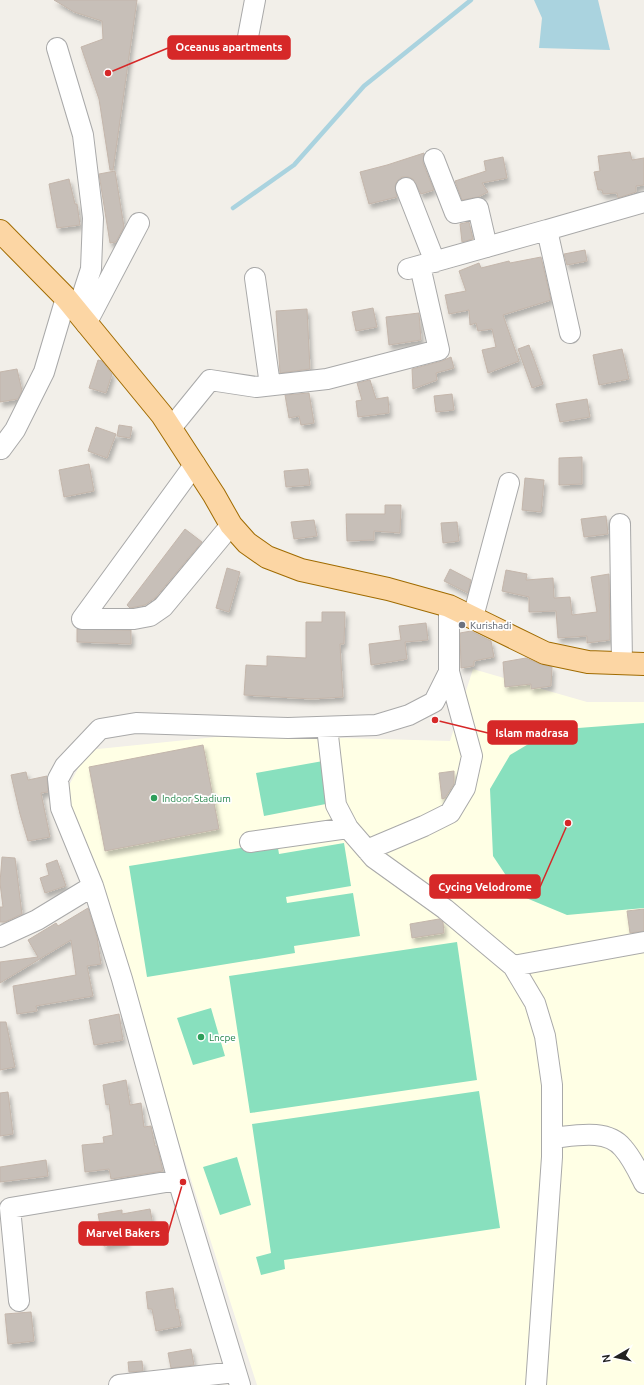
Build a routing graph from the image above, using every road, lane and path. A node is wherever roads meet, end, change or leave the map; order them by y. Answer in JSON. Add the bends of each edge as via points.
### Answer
{"nodes":[{"id":1,"x":255,"y":0,"type":"edge"},
{"id":2,"x":248,"y":37,"type":"dead end"},
{"id":3,"x":57,"y":48,"type":"dead end"},
{"id":4,"x":434,"y":159,"type":"dead end"},
{"id":5,"x":406,"y":188,"type":"dead end"},
{"id":6,"x":644,"y":202,"type":"edge"},
{"id":7,"x":140,"y":223,"type":"dead end"},
{"id":8,"x":547,"y":230,"type":"junction"},
{"id":9,"x":0,"y":231,"type":"edge"},
{"id":10,"x":487,"y":247,"type":"junction"},
{"id":11,"x":421,"y":266,"type":"junction"},
{"id":12,"x":255,"y":278,"type":"dead end"},
{"id":13,"x":76,"y":311,"type":"junction"},
{"id":14,"x":570,"y":332,"type":"dead end"},
{"id":15,"x":270,"y":385,"type":"junction"},
{"id":16,"x":171,"y":428,"type":"junction"},
{"id":17,"x":1,"y":450,"type":"edge"},
{"id":18,"x":195,"y":464,"type":"junction"},
{"id":19,"x":509,"y":483,"type":"dead end"},
{"id":20,"x":620,"y":524,"type":"dead end"},
{"id":21,"x":231,"y":525,"type":"junction"},
{"id":22,"x":449,"y":606,"type":"junction"},
{"id":23,"x":474,"y":617,"type":"junction"},
{"id":24,"x":622,"y":664,"type":"junction"},
{"id":25,"x":644,"y":664,"type":"edge"},
{"id":26,"x":449,"y":672,"type":"junction"},
{"id":27,"x":328,"y":727,"type":"junction"},
{"id":28,"x":348,"y":828,"type":"junction"},
{"id":29,"x":250,"y":842,"type":"dead end"},
{"id":30,"x":367,"y":850,"type":"junction"},
{"id":31,"x":93,"y":886,"type":"junction"},
{"id":32,"x":0,"y":936,"type":"edge"},
{"id":33,"x":644,"y":942,"type":"edge"},
{"id":34,"x":513,"y":966,"type":"junction"},
{"id":35,"x":552,"y":1138,"type":"junction"},
{"id":36,"x":178,"y":1180,"type":"junction"},
{"id":37,"x":644,"y":1183,"type":"edge"},
{"id":38,"x":19,"y":1301,"type":"dead end"},
{"id":39,"x":238,"y":1378,"type":"edge"},
{"id":40,"x":119,"y":1385,"type":"edge"},
{"id":41,"x":536,"y":1385,"type":"edge"}],
"edges":[{"from":1,"to":2,"type":"street"},
{"from":3,"to":13,"type":"street","via":[[83,135],[93,218],[91,269]]},
{"from":4,"to":10,"type":"street","via":[[454,213],[478,208]]},
{"from":5,"to":11,"type":"street"},
{"from":6,"to":8,"type":"street"},
{"from":7,"to":13,"type":"street"},
{"from":8,"to":10,"type":"street"},
{"from":8,"to":14,"type":"street"},
{"from":9,"to":13,"type":"main road"},
{"from":10,"to":11,"type":"street"},
{"from":11,"to":15,"type":"street","via":[[439,350],[327,379]]},
{"from":12,"to":15,"type":"street"},
{"from":13,"to":16,"type":"main road"},
{"from":13,"to":17,"type":"street","via":[[15,430]]},
{"from":15,"to":16,"type":"street","via":[[256,387],[210,380]]},
{"from":16,"to":18,"type":"main road"},
{"from":18,"to":21,"type":"main road"},
{"from":18,"to":21,"type":"street","via":[[82,619],[134,619],[150,616],[163,607]]},
{"from":19,"to":23,"type":"street"},
{"from":20,"to":24,"type":"street"},
{"from":21,"to":22,"type":"main road","via":[[247,544],[267,557],[301,570],[388,589]]},
{"from":22,"to":23,"type":"main road"},
{"from":22,"to":26,"type":"street"},
{"from":23,"to":24,"type":"main road","via":[[545,653],[588,662]]},
{"from":24,"to":25,"type":"main road"},
{"from":26,"to":27,"type":"street","via":[[434,702],[409,715],[376,725]]},
{"from":26,"to":30,"type":"street","via":[[472,756],[466,788],[450,813]]},
{"from":27,"to":28,"type":"street","via":[[336,805]]},
{"from":27,"to":31,"type":"street","via":[[136,723],[100,729],[65,766],[58,779],[61,808]]},
{"from":28,"to":29,"type":"street"},
{"from":28,"to":30,"type":"street"},
{"from":30,"to":34,"type":"street","via":[[374,858],[445,909]]},
{"from":31,"to":32,"type":"street","via":[[37,920]]},
{"from":31,"to":36,"type":"street","via":[[122,979]]},
{"from":33,"to":34,"type":"street"},
{"from":34,"to":35,"type":"street","via":[[535,1003],[545,1036],[552,1085]]},
{"from":35,"to":37,"type":"street","via":[[594,1135],[610,1138],[623,1146]]},
{"from":35,"to":41,"type":"street"},
{"from":36,"to":38,"type":"street","via":[[10,1208]]},
{"from":36,"to":39,"type":"street"},
{"from":39,"to":40,"type":"street"}]}
